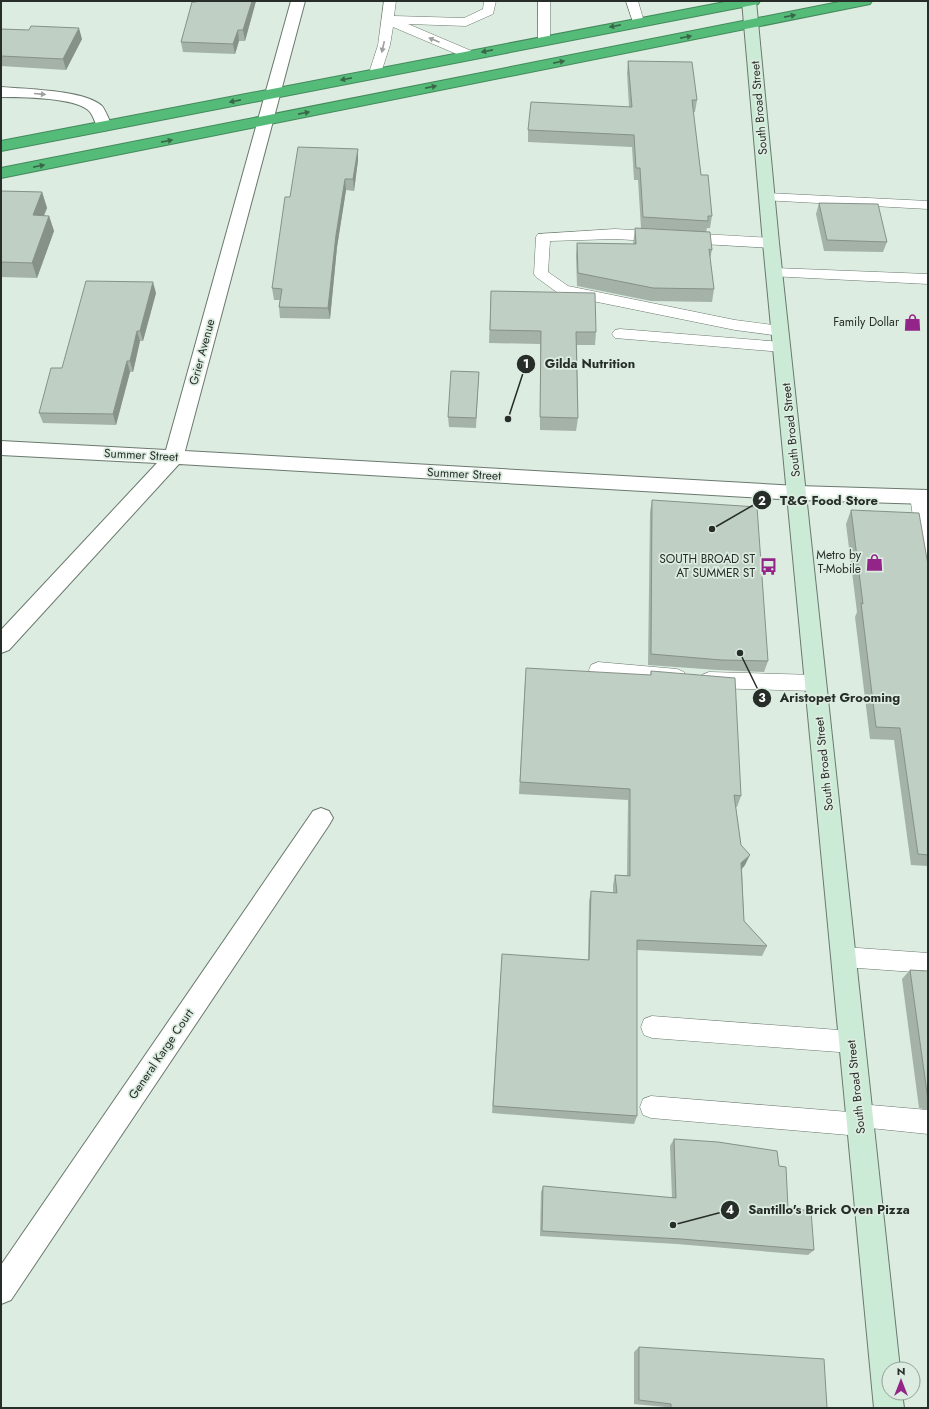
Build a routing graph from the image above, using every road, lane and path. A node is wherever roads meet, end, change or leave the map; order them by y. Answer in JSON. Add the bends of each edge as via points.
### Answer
{"nodes":[{"id":1,"x":298,"y":1,"type":"edge"},
{"id":2,"x":390,"y":1,"type":"edge"},
{"id":3,"x":490,"y":1,"type":"edge"},
{"id":4,"x":544,"y":1,"type":"edge"},
{"id":5,"x":632,"y":1,"type":"edge"},
{"id":6,"x":751,"y":1,"type":"edge"},
{"id":7,"x":865,"y":1,"type":"edge"},
{"id":8,"x":387,"y":20,"type":"junction"},
{"id":9,"x":638,"y":22,"type":"junction"},
{"id":10,"x":752,"y":24,"type":"junction"},
{"id":11,"x":544,"y":40,"type":"junction"},
{"id":12,"x":470,"y":55,"type":"junction"},
{"id":13,"x":375,"y":73,"type":"junction"},
{"id":14,"x":1,"y":92,"type":"edge"},
{"id":15,"x":273,"y":93,"type":"junction"},
{"id":16,"x":266,"y":121,"type":"junction"},
{"id":17,"x":104,"y":126,"type":"junction"},
{"id":18,"x":1,"y":146,"type":"edge"},
{"id":19,"x":1,"y":173,"type":"edge"},
{"id":20,"x":767,"y":197,"type":"junction"},
{"id":21,"x":928,"y":204,"type":"edge"},
{"id":22,"x":771,"y":243,"type":"junction"},
{"id":23,"x":775,"y":273,"type":"junction"},
{"id":24,"x":928,"y":279,"type":"edge"},
{"id":25,"x":620,"y":334,"type":"dead end"},
{"id":26,"x":781,"y":339,"type":"junction"},
{"id":27,"x":1,"y":448,"type":"edge"},
{"id":28,"x":174,"y":457,"type":"junction"},
{"id":29,"x":798,"y":493,"type":"junction"},
{"id":30,"x":923,"y":496,"type":"edge"},
{"id":31,"x":928,"y":558,"type":"edge"},
{"id":32,"x":1,"y":644,"type":"edge"},
{"id":33,"x":598,"y":670,"type":"dead end"},
{"id":34,"x":816,"y":683,"type":"junction"},
{"id":35,"x":321,"y":818,"type":"dead end"},
{"id":36,"x":844,"y":957,"type":"junction"},
{"id":37,"x":928,"y":962,"type":"edge"},
{"id":38,"x":652,"y":1027,"type":"dead end"},
{"id":39,"x":852,"y":1042,"type":"junction"},
{"id":40,"x":651,"y":1107,"type":"dead end"},
{"id":41,"x":860,"y":1120,"type":"junction"},
{"id":42,"x":928,"y":1122,"type":"edge"},
{"id":43,"x":1,"y":1290,"type":"edge"},
{"id":44,"x":888,"y":1408,"type":"edge"}],
"edges":[{"from":1,"to":15,"type":"street","name":"Grier Avenue"},
{"from":2,"to":8,"type":"lane"},
{"from":3,"to":8,"type":"lane","via":[[489,11],[466,22]]},
{"from":4,"to":11,"type":"lane"},
{"from":5,"to":9,"type":"lane"},
{"from":6,"to":9,"type":"highway"},
{"from":6,"to":10,"type":"street","name":"South Broad Street"},
{"from":10,"to":7,"type":"highway","one_way":true},
{"from":12,"to":8,"type":"lane","one_way":true},
{"from":8,"to":13,"type":"lane","one_way":true,"via":[[384,45]]},
{"from":9,"to":11,"type":"highway","one_way":true},
{"from":16,"to":10,"type":"highway","one_way":true},
{"from":10,"to":20,"type":"street","name":"South Broad Street"},
{"from":11,"to":12,"type":"highway","one_way":true},
{"from":12,"to":13,"type":"highway"},
{"from":13,"to":15,"type":"highway","one_way":true},
{"from":14,"to":17,"type":"street","one_way":true,"via":[[62,96],[77,100],[96,109]]},
{"from":15,"to":16,"type":"street","name":"Grier Avenue"},
{"from":15,"to":17,"type":"highway","one_way":true},
{"from":19,"to":16,"type":"highway","one_way":true},
{"from":16,"to":28,"type":"street","name":"Grier Avenue"},
{"from":17,"to":18,"type":"highway"},
{"from":20,"to":21,"type":"lane"},
{"from":20,"to":22,"type":"street","name":"South Broad Street"},
{"from":22,"to":23,"type":"street","name":"South Broad Street"},
{"from":22,"to":26,"type":"lane","via":[[615,234],[543,236],[541,274],[563,290],[735,325]]},
{"from":23,"to":24,"type":"lane"},
{"from":23,"to":26,"type":"street","name":"South Broad Street"},
{"from":25,"to":26,"type":"lane"},
{"from":26,"to":29,"type":"street","name":"South Broad Street"},
{"from":27,"to":28,"type":"street","name":"Summer Street"},
{"from":28,"to":29,"type":"street","name":"Summer Street"},
{"from":28,"to":32,"type":"street","name":"Grier Avenue"},
{"from":29,"to":30,"type":"street","name":"Summer Street"},
{"from":29,"to":34,"type":"street","name":"South Broad Street"},
{"from":30,"to":31,"type":"lane"},
{"from":33,"to":34,"type":"lane","via":[[718,680]]},
{"from":34,"to":36,"type":"street","name":"South Broad Street"},
{"from":35,"to":43,"type":"street","name":"General Karge Court"},
{"from":36,"to":37,"type":"lane"},
{"from":36,"to":39,"type":"street","name":"South Broad Street"},
{"from":38,"to":39,"type":"lane"},
{"from":39,"to":41,"type":"street","name":"South Broad Street"},
{"from":40,"to":41,"type":"lane"},
{"from":41,"to":42,"type":"lane"},
{"from":41,"to":44,"type":"street","name":"South Broad Street"}]}
